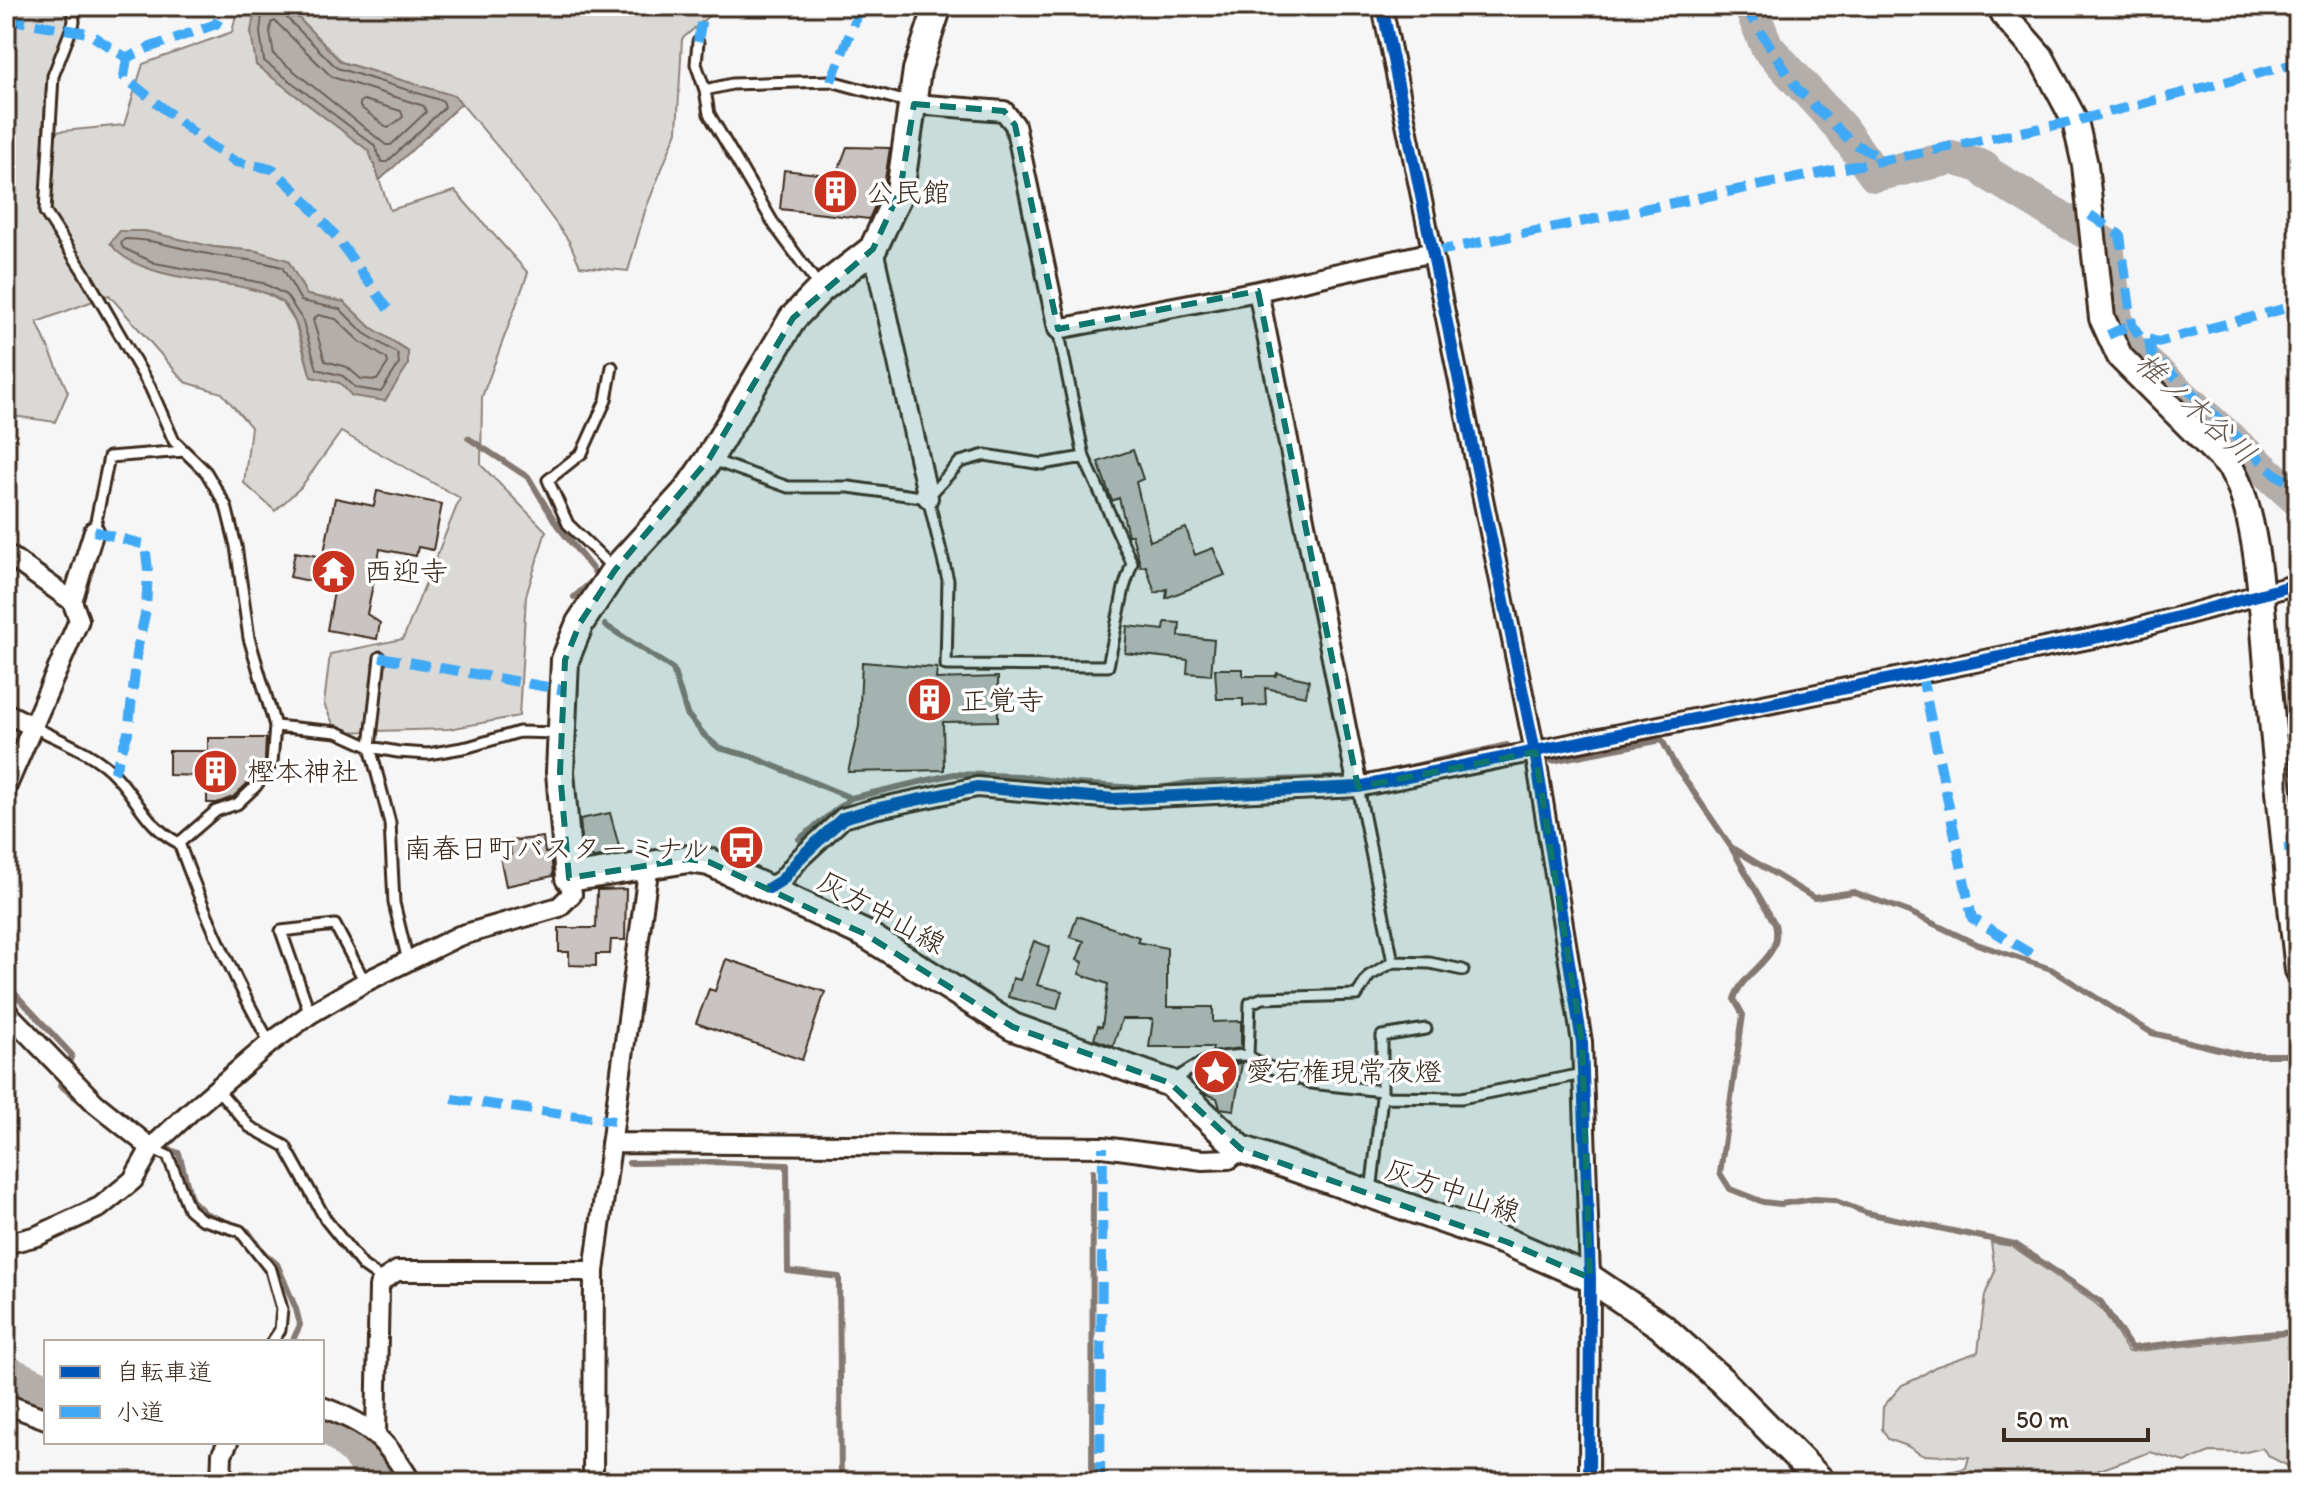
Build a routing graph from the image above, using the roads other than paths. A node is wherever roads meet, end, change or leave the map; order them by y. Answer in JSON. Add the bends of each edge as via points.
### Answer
{"nodes":[{"id":1,"x":73,"y":6,"type":"edge"},
{"id":2,"x":938,"y":6,"type":"edge"},
{"id":3,"x":1382,"y":6,"type":"edge"},
{"id":4,"x":2000,"y":6,"type":"edge"},
{"id":5,"x":698,"y":42,"type":"dead end"},
{"id":6,"x":705,"y":90,"type":"junction"},
{"id":7,"x":914,"y":104,"type":"junction"},
{"id":8,"x":873,"y":249,"type":"junction"},
{"id":9,"x":1433,"y":252,"type":"junction"},
{"id":10,"x":821,"y":289,"type":"junction"},
{"id":11,"x":1258,"y":291,"type":"junction"},
{"id":12,"x":1058,"y":329,"type":"junction"},
{"id":13,"x":612,"y":367,"type":"dead end"},
{"id":14,"x":184,"y":451,"type":"junction"},
{"id":15,"x":1084,"y":457,"type":"junction"},
{"id":16,"x":709,"y":459,"type":"junction"},
{"id":17,"x":928,"y":498,"type":"junction"},
{"id":18,"x":94,"y":531,"type":"joint"},
{"id":19,"x":6,"y":556,"type":"edge"},
{"id":20,"x":615,"y":570,"type":"junction"},
{"id":21,"x":2298,"y":584,"type":"edge"},
{"id":22,"x":2260,"y":594,"type":"junction"},
{"id":23,"x":72,"y":601,"type":"junction"},
{"id":24,"x":380,"y":657,"type":"dead end"},
{"id":25,"x":6,"y":713,"type":"edge"},
{"id":26,"x":275,"y":726,"type":"junction"},
{"id":27,"x":34,"y":727,"type":"junction"},
{"id":28,"x":562,"y":733,"type":"junction"},
{"id":29,"x":370,"y":747,"type":"junction"},
{"id":30,"x":1535,"y":752,"type":"junction"},
{"id":31,"x":1358,"y":787,"type":"junction"},
{"id":32,"x":6,"y":788,"type":"edge"},
{"id":33,"x":179,"y":843,"type":"junction"},
{"id":34,"x":649,"y":864,"type":"junction"},
{"id":35,"x":569,"y":878,"type":"junction"},
{"id":36,"x":769,"y":888,"type":"junction"},
{"id":37,"x":408,"y":961,"type":"junction"},
{"id":38,"x":1393,"y":962,"type":"junction"},
{"id":39,"x":1463,"y":970,"type":"dead end"},
{"id":40,"x":2298,"y":970,"type":"edge"},
{"id":41,"x":365,"y":982,"type":"junction"},
{"id":42,"x":6,"y":1011,"type":"edge"},
{"id":43,"x":310,"y":1014,"type":"junction"},
{"id":44,"x":1426,"y":1029,"type":"dead end"},
{"id":45,"x":270,"y":1043,"type":"junction"},
{"id":46,"x":1248,"y":1055,"type":"junction"},
{"id":47,"x":1583,"y":1074,"type":"junction"},
{"id":48,"x":1170,"y":1083,"type":"junction"},
{"id":49,"x":217,"y":1089,"type":"junction"},
{"id":50,"x":1382,"y":1094,"type":"junction"},
{"id":51,"x":611,"y":1143,"type":"junction"},
{"id":52,"x":151,"y":1148,"type":"junction"},
{"id":53,"x":1241,"y":1149,"type":"junction"},
{"id":54,"x":1371,"y":1195,"type":"junction"},
{"id":55,"x":6,"y":1244,"type":"edge"},
{"id":56,"x":594,"y":1271,"type":"junction"},
{"id":57,"x":1590,"y":1278,"type":"junction"},
{"id":58,"x":383,"y":1280,"type":"junction"},
{"id":59,"x":273,"y":1340,"type":"edge"},
{"id":60,"x":6,"y":1404,"type":"edge"},
{"id":61,"x":324,"y":1408,"type":"edge"},
{"id":62,"x":44,"y":1418,"type":"edge"},
{"id":63,"x":376,"y":1433,"type":"junction"},
{"id":64,"x":227,"y":1444,"type":"edge"},
{"id":65,"x":221,"y":1482,"type":"edge"},
{"id":66,"x":411,"y":1482,"type":"edge"},
{"id":67,"x":593,"y":1482,"type":"edge"},
{"id":68,"x":1589,"y":1482,"type":"edge"},
{"id":69,"x":1822,"y":1482,"type":"edge"}],
"edges":[{"from":1,"to":14,"type":"lane","via":[[74,22],[53,76],[45,212]]},
{"from":2,"to":7,"type":"main road","via":[[917,70]]},
{"from":3,"to":9,"type":"street"},
{"from":4,"to":22,"type":"street","via":[[2041,57],[2075,121],[2108,335],[2120,357],[2209,444],[2240,484],[2248,504]]},
{"from":5,"to":6,"type":"lane","via":[[696,64]]},
{"from":6,"to":7,"type":"lane","via":[[732,84],[831,81]]},
{"from":6,"to":10,"type":"lane","via":[[709,114],[722,139]]},
{"from":7,"to":8,"type":"main road","via":[[900,191]]},
{"from":7,"to":12,"type":"street","via":[[1004,111],[1015,125]]},
{"from":8,"to":10,"type":"main road"},
{"from":8,"to":17,"type":"street"},
{"from":9,"to":11,"type":"street"},
{"from":9,"to":30,"type":"street"},
{"from":10,"to":16,"type":"main road","via":[[793,318]]},
{"from":11,"to":12,"type":"street"},
{"from":11,"to":31,"type":"street"},
{"from":12,"to":15,"type":"lane"},
{"from":13,"to":20,"type":"lane","via":[[606,400],[582,453],[548,480],[568,524]]},
{"from":14,"to":18,"type":"lane","via":[[109,457]]},
{"from":14,"to":26,"type":"lane","via":[[206,472],[226,506],[249,638]]},
{"from":15,"to":17,"type":"lane","via":[[1042,464],[985,455],[960,462]]},
{"from":15,"to":17,"type":"lane","via":[[1132,563],[1108,666],[946,665],[948,580]]},
{"from":16,"to":17,"type":"lane","via":[[788,487],[849,487]]},
{"from":16,"to":20,"type":"main road"},
{"from":18,"to":23,"type":"street"},
{"from":19,"to":23,"type":"street"},
{"from":20,"to":28,"type":"main road","via":[[580,623],[565,660]]},
{"from":21,"to":22,"type":"street"},
{"from":22,"to":30,"type":"street","via":[[2123,632]]},
{"from":22,"to":40,"type":"street"},
{"from":23,"to":27,"type":"street","via":[[79,620]]},
{"from":24,"to":29,"type":"lane"},
{"from":25,"to":27,"type":"street"},
{"from":26,"to":29,"type":"lane","via":[[337,732]]},
{"from":26,"to":33,"type":"lane","via":[[272,763],[256,786]]},
{"from":27,"to":32,"type":"street"},
{"from":27,"to":33,"type":"lane","via":[[114,773],[160,833]]},
{"from":28,"to":29,"type":"lane","via":[[519,732],[428,754]]},
{"from":28,"to":35,"type":"main road"},
{"from":29,"to":37,"type":"lane","via":[[390,823],[394,903]]},
{"from":30,"to":31,"type":"street"},
{"from":30,"to":47,"type":"street"},
{"from":31,"to":36,"type":"street","via":[[1114,799],[977,787],[843,818]]},
{"from":31,"to":38,"type":"lane"},
{"from":33,"to":45,"type":"lane","via":[[237,984]]},
{"from":34,"to":35,"type":"main road","name":"灰方中山線"},
{"from":34,"to":36,"type":"main road","name":"灰方中山線","via":[[697,859]]},
{"from":34,"to":51,"type":"street"},
{"from":35,"to":37,"type":"street","via":[[572,894],[559,907],[459,936]]},
{"from":36,"to":48,"type":"main road","name":"灰方中山線","via":[[865,934],[1013,1027]]},
{"from":37,"to":41,"type":"street"},
{"from":38,"to":39,"type":"lane"},
{"from":38,"to":46,"type":"lane","via":[[1369,976],[1357,995],[1263,998],[1250,1003]]},
{"from":41,"to":43,"type":"street"},
{"from":41,"to":43,"type":"lane","via":[[335,925],[281,931]]},
{"from":42,"to":52,"type":"street","via":[[95,1103]]},
{"from":43,"to":45,"type":"street"},
{"from":44,"to":50,"type":"lane","via":[[1382,1036]]},
{"from":45,"to":49,"type":"street"},
{"from":46,"to":48,"type":"lane","via":[[1217,1055]]},
{"from":46,"to":50,"type":"lane","via":[[1311,1083]]},
{"from":47,"to":50,"type":"lane","via":[[1461,1098]]},
{"from":47,"to":57,"type":"street"},
{"from":48,"to":53,"type":"main road","name":"灰方中山線"},
{"from":49,"to":52,"type":"street"},
{"from":49,"to":58,"type":"lane","via":[[250,1127],[285,1146],[326,1220],[363,1266]]},
{"from":50,"to":54,"type":"lane"},
{"from":51,"to":53,"type":"street","via":[[1103,1147],[1203,1160],[1229,1159]]},
{"from":51,"to":56,"type":"street"},
{"from":52,"to":55,"type":"street","via":[[133,1180],[100,1207],[48,1232]]},
{"from":52,"to":59,"type":"lane","via":[[168,1156],[189,1209],[201,1219],[240,1231],[271,1270],[282,1309]]},
{"from":53,"to":54,"type":"main road","name":"灰方中山線"},
{"from":54,"to":57,"type":"main road","name":"灰方中山線","via":[[1507,1242]]},
{"from":56,"to":58,"type":"street","via":[[397,1271]]},
{"from":56,"to":67,"type":"street"},
{"from":57,"to":68,"type":"street"},
{"from":57,"to":69,"type":"main road","name":"灰方中山線","via":[[1661,1326]]},
{"from":58,"to":63,"type":"street"},
{"from":60,"to":62,"type":"street"},
{"from":61,"to":63,"type":"street"},
{"from":63,"to":66,"type":"street"},
{"from":64,"to":65,"type":"street"}]}
